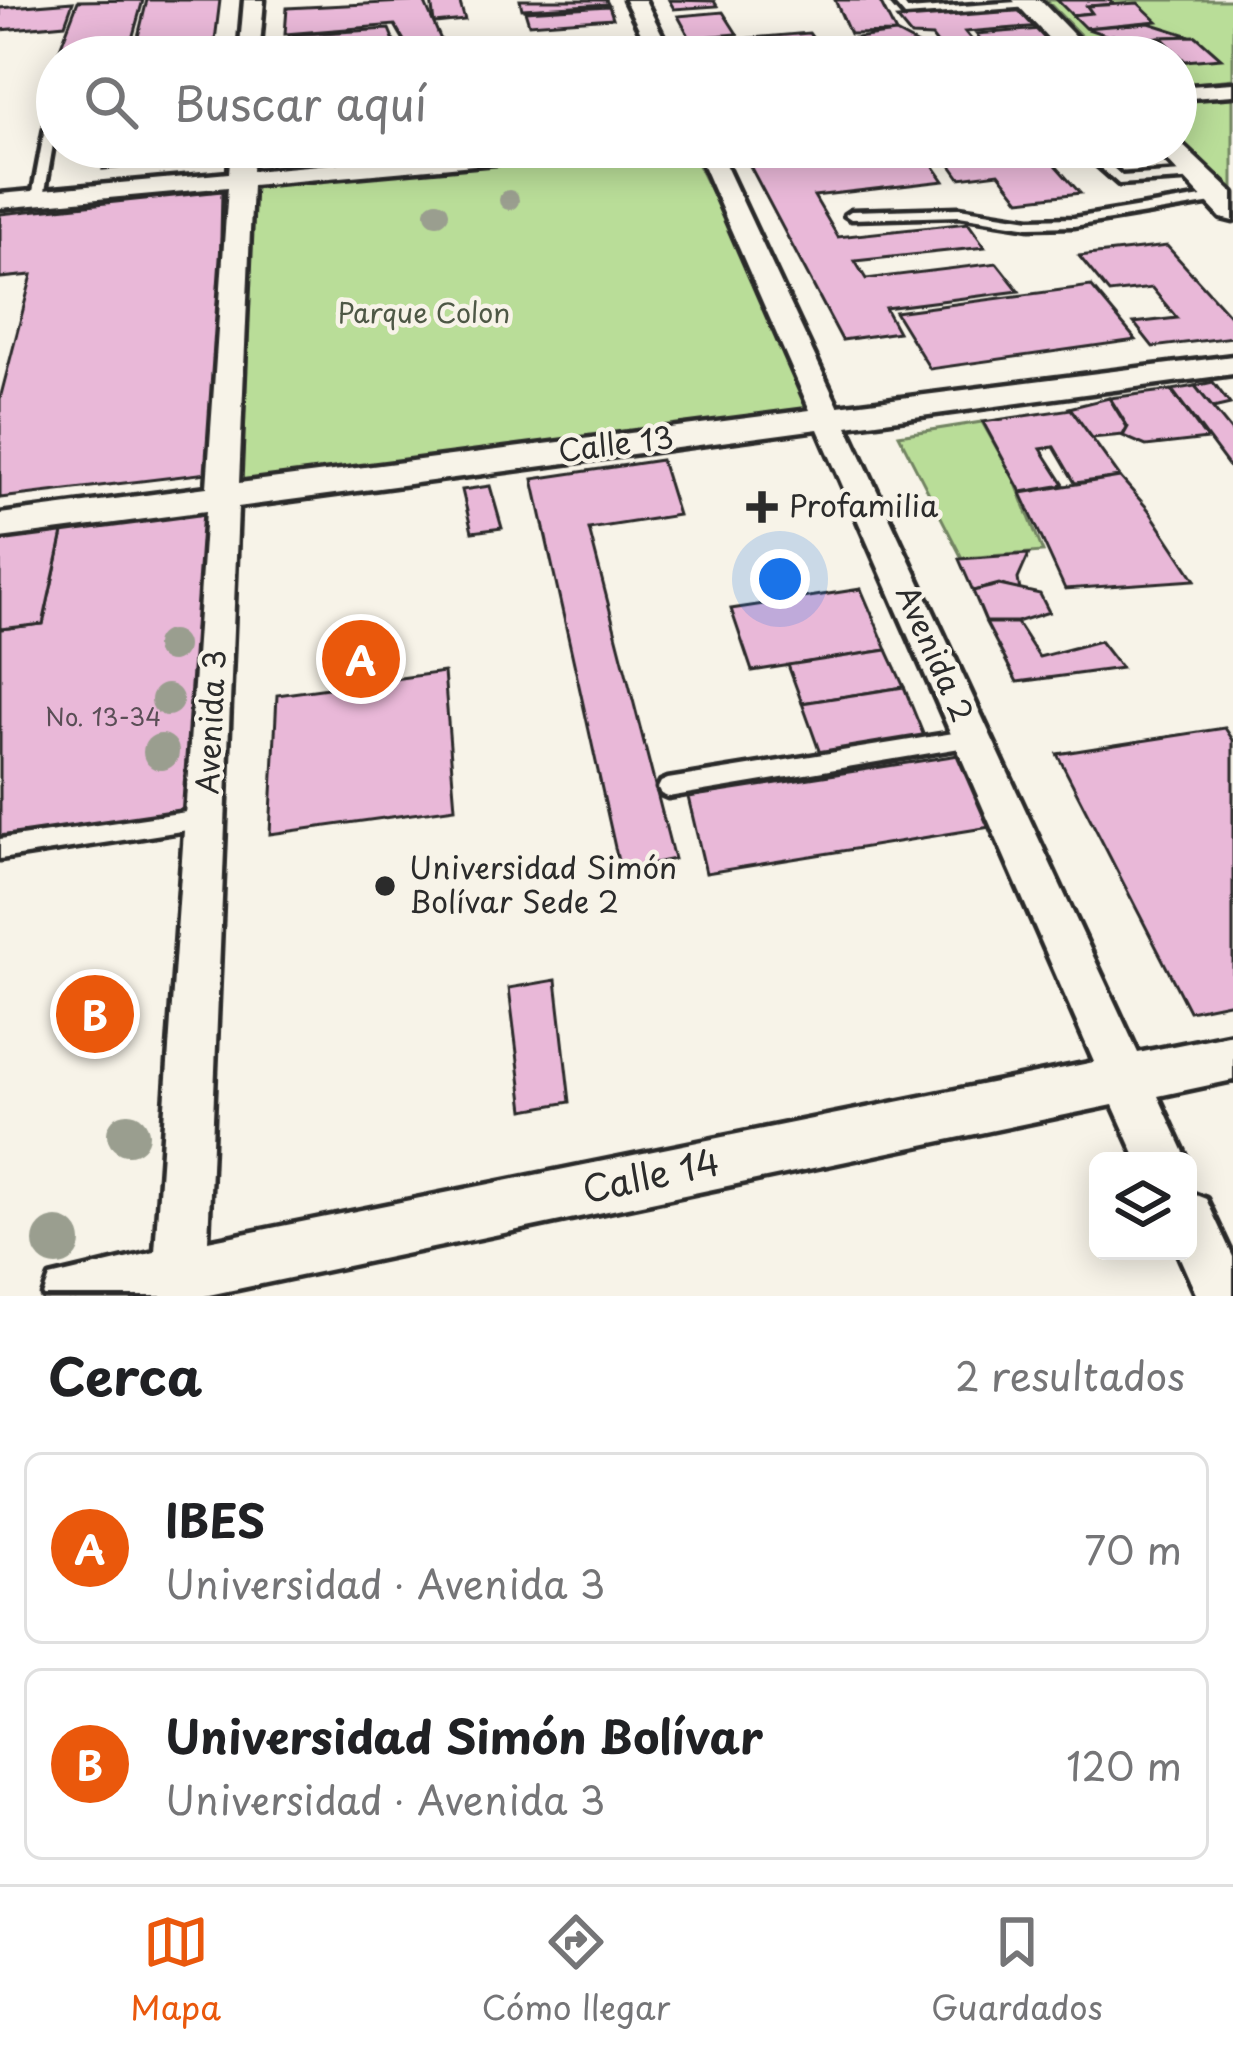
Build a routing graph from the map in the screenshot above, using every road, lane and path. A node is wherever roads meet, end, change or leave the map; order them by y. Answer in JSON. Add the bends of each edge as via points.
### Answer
{"nodes":[{"id":1,"x":254,"y":0,"type":"edge"},
{"id":2,"x":635,"y":0,"type":"edge"},
{"id":3,"x":896,"y":0,"type":"edge"},
{"id":4,"x":1028,"y":2,"type":"edge"},
{"id":5,"x":251,"y":36,"type":"edge"},
{"id":6,"x":653,"y":36,"type":"edge"},
{"id":7,"x":1061,"y":36,"type":"edge"},
{"id":8,"x":1233,"y":89,"type":"edge"},
{"id":9,"x":1197,"y":92,"type":"edge"},
{"id":10,"x":43,"y":168,"type":"edge"},
{"id":11,"x":210,"y":168,"type":"edge"},
{"id":12,"x":240,"y":168,"type":"edge"},
{"id":13,"x":715,"y":168,"type":"edge"},
{"id":14,"x":1107,"y":168,"type":"edge"},
{"id":15,"x":1192,"y":168,"type":"edge"},
{"id":16,"x":1221,"y":195,"type":"edge"},
{"id":17,"x":38,"y":197,"type":"junction"},
{"id":18,"x":0,"y":201,"type":"edge"},
{"id":19,"x":851,"y":215,"type":"dead end"},
{"id":20,"x":1233,"y":365,"type":"edge"},
{"id":21,"x":828,"y":418,"type":"junction"},
{"id":22,"x":223,"y":496,"type":"junction"},
{"id":23,"x":0,"y":526,"type":"edge"},
{"id":24,"x":972,"y":738,"type":"junction"},
{"id":25,"x":668,"y":788,"type":"dead end"},
{"id":26,"x":207,"y":818,"type":"junction"},
{"id":27,"x":0,"y":849,"type":"edge"},
{"id":28,"x":1233,"y":1057,"type":"edge"},
{"id":29,"x":1126,"y":1079,"type":"junction"},
{"id":30,"x":1159,"y":1152,"type":"edge"},
{"id":31,"x":1197,"y":1237,"type":"edge"},
{"id":32,"x":180,"y":1285,"type":"edge"},
{"id":33,"x":69,"y":1296,"type":"edge"},
{"id":34,"x":1224,"y":1296,"type":"edge"}],
"edges":[{"from":1,"to":5,"type":"street"},
{"from":2,"to":6,"type":"street"},
{"from":3,"to":4,"type":"lane","via":[[905,13]]},
{"from":4,"to":7,"type":"street"},
{"from":8,"to":9,"type":"street"},
{"from":10,"to":17,"type":"lane"},
{"from":11,"to":17,"type":"street"},
{"from":12,"to":22,"type":"street","name":"Avenida 3"},
{"from":13,"to":21,"type":"street","name":"Avenida 2"},
{"from":14,"to":16,"type":"lane","via":[[1119,179]]},
{"from":15,"to":16,"type":"street"},
{"from":16,"to":19,"type":"lane","via":[[1074,222],[958,212]]},
{"from":17,"to":18,"type":"street"},
{"from":20,"to":21,"type":"street","name":"Calle 13"},
{"from":21,"to":22,"type":"street","name":"Calle 13"},
{"from":21,"to":24,"type":"street","name":"Avenida 2"},
{"from":22,"to":23,"type":"street","name":"Calle 13"},
{"from":22,"to":26,"type":"street","name":"Avenida 3"},
{"from":24,"to":25,"type":"lane"},
{"from":24,"to":29,"type":"street","name":"Avenida 2"},
{"from":26,"to":27,"type":"lane"},
{"from":26,"to":32,"type":"street","name":"Avenida 3"},
{"from":28,"to":29,"type":"street","name":"Calle 14"},
{"from":29,"to":30,"type":"street","name":"Avenida 2"},
{"from":29,"to":32,"type":"street","name":"Calle 14"},
{"from":31,"to":34,"type":"street"},
{"from":32,"to":33,"type":"street","name":"Calle 14"}]}
